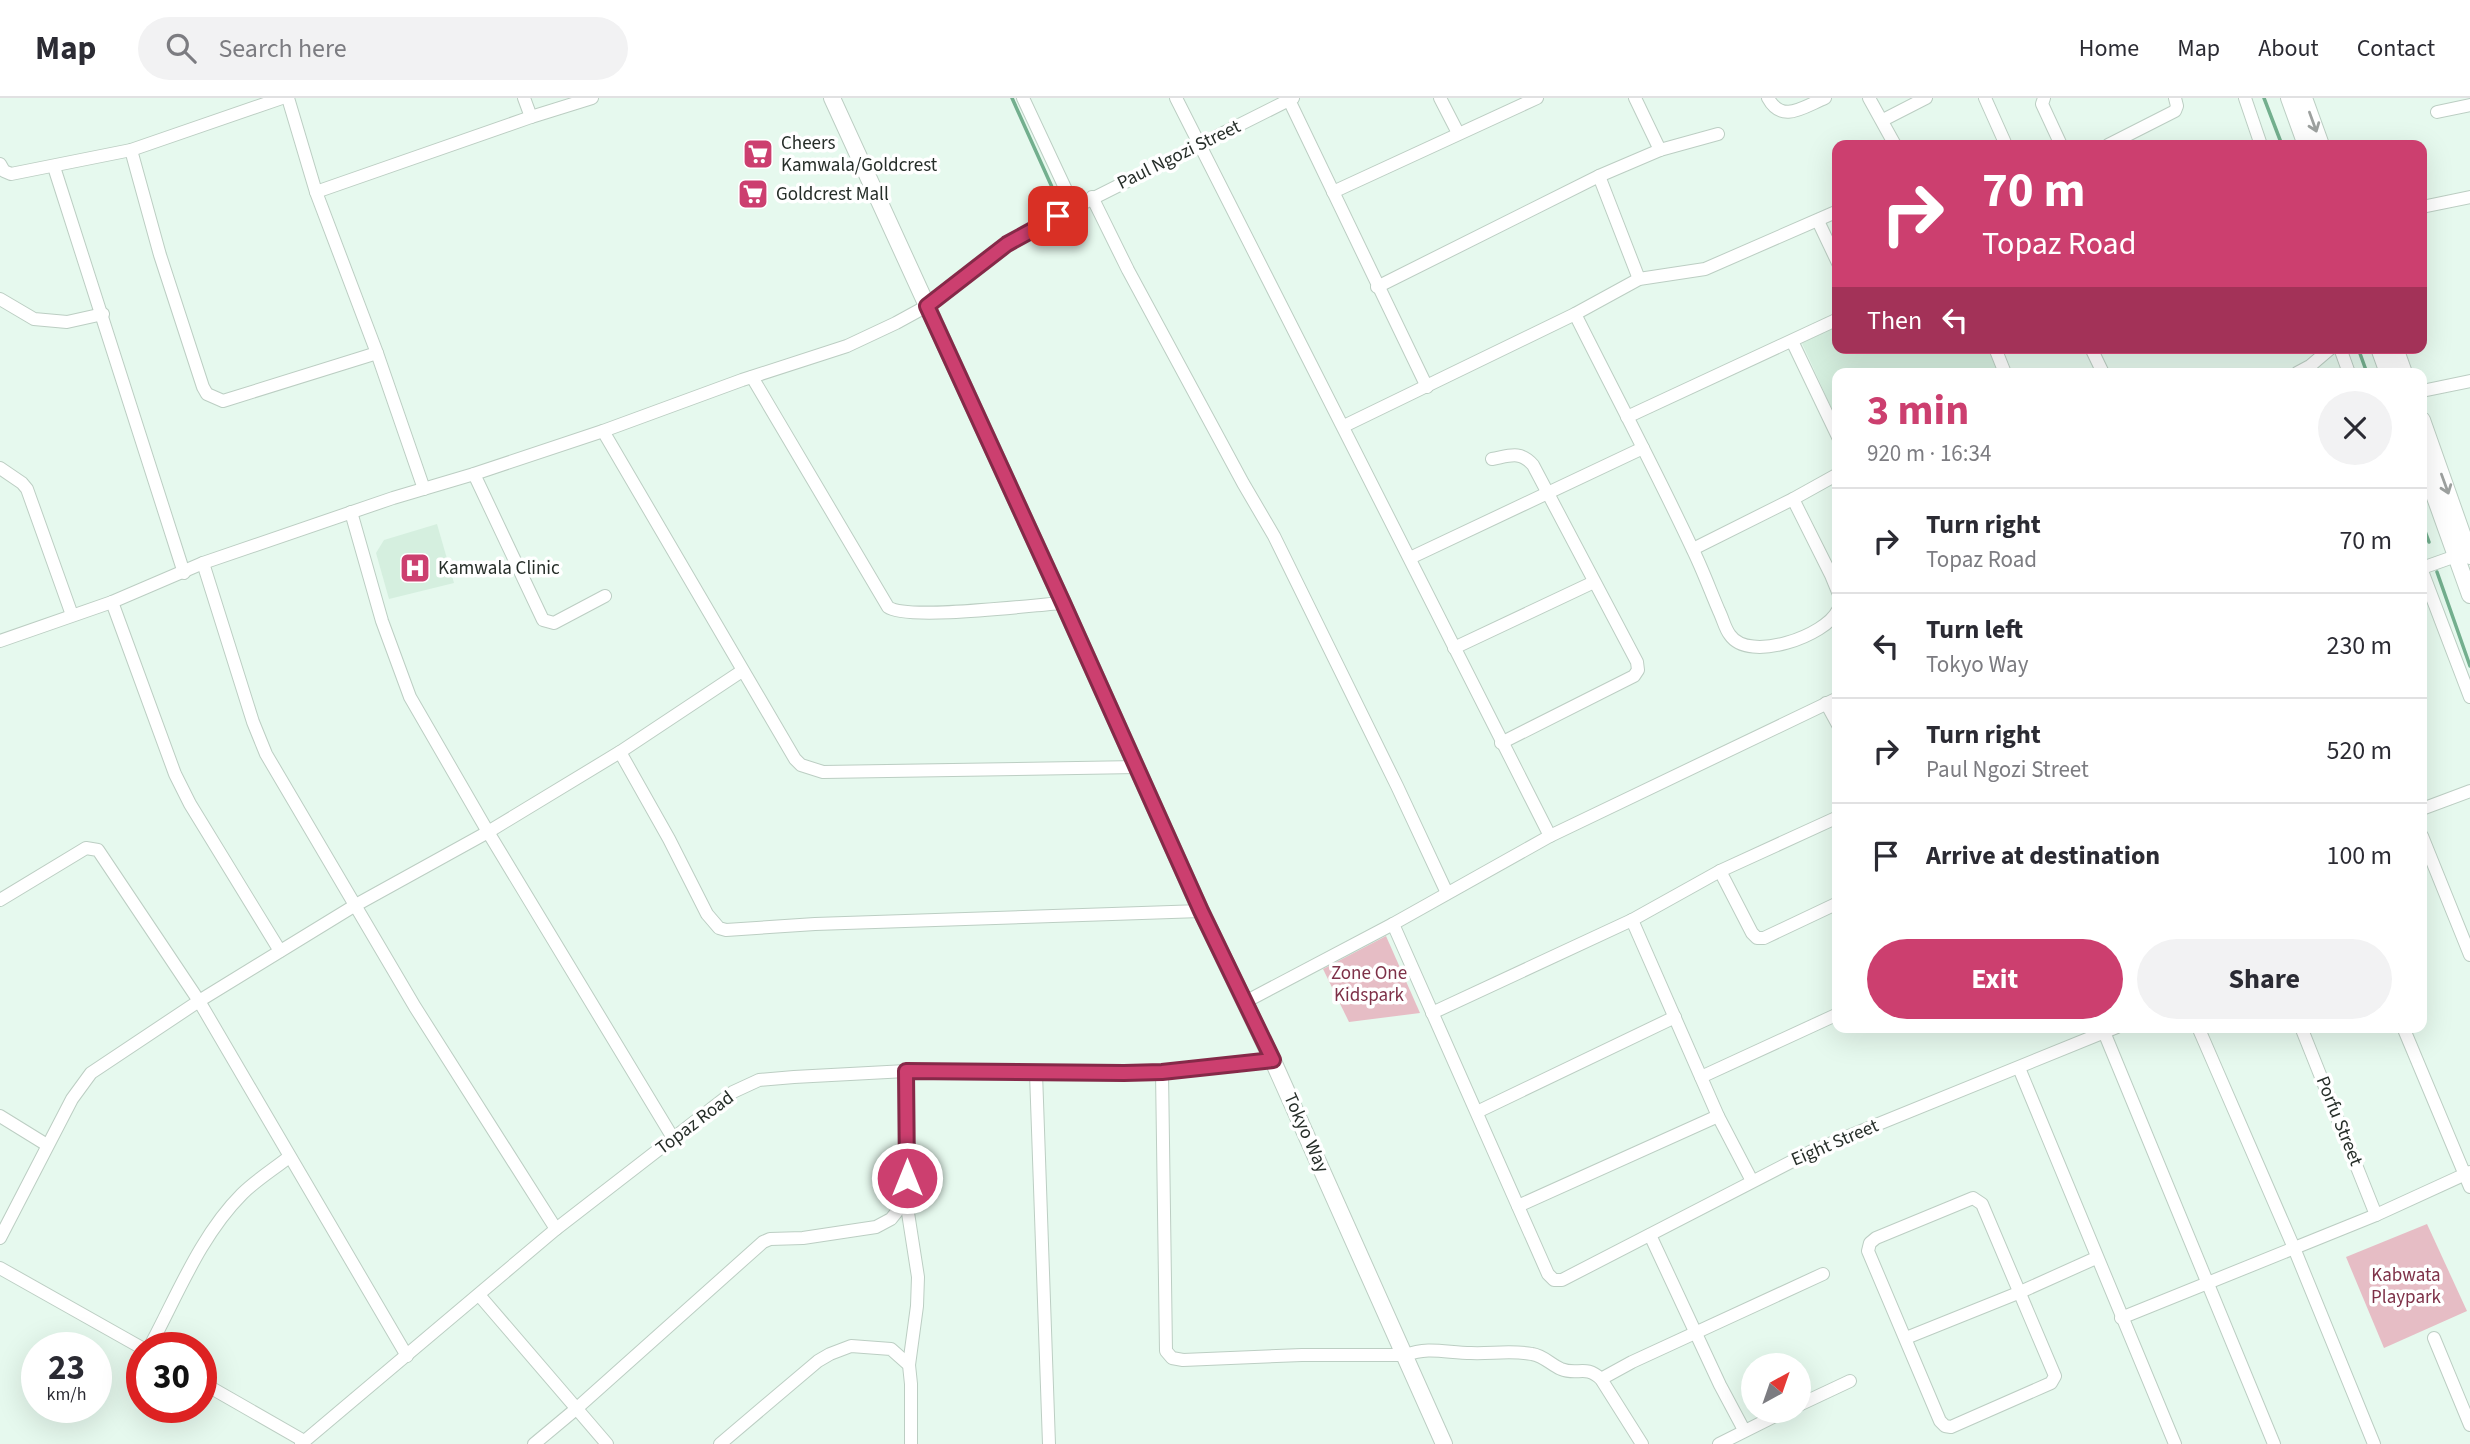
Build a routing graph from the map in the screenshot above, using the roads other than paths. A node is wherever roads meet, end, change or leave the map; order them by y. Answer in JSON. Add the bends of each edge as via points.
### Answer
{"nodes":[{"id":1,"x":282,"y":98,"type":"edge"},
{"id":2,"x":288,"y":98,"type":"edge"},
{"id":3,"x":524,"y":98,"type":"edge"},
{"id":4,"x":592,"y":98,"type":"edge"},
{"id":5,"x":832,"y":98,"type":"edge"},
{"id":6,"x":1023,"y":98,"type":"edge"},
{"id":7,"x":1175,"y":98,"type":"edge"},
{"id":8,"x":1440,"y":98,"type":"edge"},
{"id":9,"x":1537,"y":98,"type":"edge"},
{"id":10,"x":1635,"y":98,"type":"edge"},
{"id":11,"x":1768,"y":98,"type":"edge"},
{"id":12,"x":1825,"y":98,"type":"edge"},
{"id":13,"x":1869,"y":98,"type":"edge"},
{"id":14,"x":1926,"y":98,"type":"edge"},
{"id":15,"x":1985,"y":98,"type":"edge"},
{"id":16,"x":2044,"y":98,"type":"edge"},
{"id":17,"x":2175,"y":98,"type":"edge"},
{"id":18,"x":2245,"y":98,"type":"edge"},
{"id":19,"x":2289,"y":98,"type":"edge"},
{"id":20,"x":2304,"y":98,"type":"edge"},
{"id":21,"x":1290,"y":99,"type":"edge"},
{"id":22,"x":2470,"y":105,"type":"edge"},
{"id":23,"x":2437,"y":112,"type":"dead end"},
{"id":24,"x":531,"y":117,"type":"junction"},
{"id":25,"x":1883,"y":120,"type":"junction"},
{"id":26,"x":1458,"y":134,"type":"junction"},
{"id":27,"x":1718,"y":134,"type":"dead end"},
{"id":28,"x":1893,"y":140,"type":"edge"},
{"id":29,"x":2004,"y":140,"type":"edge"},
{"id":30,"x":2059,"y":140,"type":"edge"},
{"id":31,"x":2118,"y":140,"type":"edge"},
{"id":32,"x":2259,"y":140,"type":"edge"},
{"id":33,"x":2304,"y":140,"type":"edge"},
{"id":34,"x":2319,"y":140,"type":"edge"},
{"id":35,"x":1200,"y":146,"type":"junction"},
{"id":36,"x":1660,"y":149,"type":"junction"},
{"id":37,"x":131,"y":150,"type":"junction"},
{"id":38,"x":0,"y":164,"type":"edge"},
{"id":39,"x":54,"y":167,"type":"junction"},
{"id":40,"x":1599,"y":176,"type":"junction"},
{"id":41,"x":316,"y":192,"type":"junction"},
{"id":42,"x":1333,"y":192,"type":"junction"},
{"id":43,"x":1092,"y":197,"type":"junction"},
{"id":44,"x":2470,"y":197,"type":"edge"},
{"id":45,"x":2427,"y":206,"type":"edge"},
{"id":46,"x":1074,"y":207,"type":"junction"},
{"id":47,"x":1832,"y":214,"type":"edge"},
{"id":48,"x":1818,"y":221,"type":"junction"},
{"id":49,"x":1832,"y":250,"type":"edge"},
{"id":50,"x":1639,"y":279,"type":"junction"},
{"id":51,"x":1377,"y":287,"type":"junction"},
{"id":52,"x":0,"y":299,"type":"edge"},
{"id":53,"x":927,"y":306,"type":"junction"},
{"id":54,"x":103,"y":314,"type":"junction"},
{"id":55,"x":1575,"y":314,"type":"junction"},
{"id":56,"x":1832,"y":322,"type":"edge"},
{"id":57,"x":1792,"y":341,"type":"junction"},
{"id":58,"x":377,"y":353,"type":"junction"},
{"id":59,"x":2325,"y":354,"type":"edge"},
{"id":60,"x":2311,"y":368,"type":"edge"},
{"id":61,"x":752,"y":377,"type":"junction"},
{"id":62,"x":2470,"y":381,"type":"edge"},
{"id":63,"x":1427,"y":387,"type":"junction"},
{"id":64,"x":2427,"y":390,"type":"edge"},
{"id":65,"x":1627,"y":417,"type":"junction"},
{"id":66,"x":1832,"y":424,"type":"edge"},
{"id":67,"x":1344,"y":426,"type":"junction"},
{"id":68,"x":603,"y":431,"type":"junction"},
{"id":69,"x":2427,"y":437,"type":"edge"},
{"id":70,"x":1643,"y":448,"type":"junction"},
{"id":71,"x":1492,"y":459,"type":"dead end"},
{"id":72,"x":0,"y":468,"type":"edge"},
{"id":73,"x":2427,"y":473,"type":"edge"},
{"id":74,"x":474,"y":474,"type":"junction"},
{"id":75,"x":1832,"y":477,"type":"edge"},
{"id":76,"x":424,"y":489,"type":"junction"},
{"id":77,"x":1547,"y":493,"type":"junction"},
{"id":78,"x":1793,"y":499,"type":"junction"},
{"id":79,"x":351,"y":512,"type":"junction"},
{"id":80,"x":1693,"y":549,"type":"junction"},
{"id":81,"x":2463,"y":556,"type":"edge"},
{"id":82,"x":1410,"y":558,"type":"junction"},
{"id":83,"x":203,"y":563,"type":"junction"},
{"id":84,"x":2427,"y":567,"type":"edge"},
{"id":85,"x":184,"y":573,"type":"junction"},
{"id":86,"x":1832,"y":577,"type":"edge"},
{"id":87,"x":1594,"y":582,"type":"junction"},
{"id":88,"x":2427,"y":582,"type":"edge"},
{"id":89,"x":2470,"y":595,"type":"edge"},
{"id":90,"x":605,"y":596,"type":"dead end"},
{"id":91,"x":112,"y":602,"type":"junction"},
{"id":92,"x":1063,"y":603,"type":"junction"},
{"id":93,"x":72,"y":615,"type":"junction"},
{"id":94,"x":1832,"y":618,"type":"edge"},
{"id":95,"x":0,"y":641,"type":"edge"},
{"id":96,"x":1454,"y":648,"type":"junction"},
{"id":97,"x":742,"y":671,"type":"junction"},
{"id":98,"x":2470,"y":697,"type":"edge"},
{"id":99,"x":1832,"y":700,"type":"edge"},
{"id":100,"x":1501,"y":743,"type":"junction"},
{"id":101,"x":620,"y":752,"type":"junction"},
{"id":102,"x":1138,"y":767,"type":"junction"},
{"id":103,"x":2470,"y":791,"type":"edge"},
{"id":104,"x":2427,"y":807,"type":"edge"},
{"id":105,"x":1832,"y":820,"type":"edge"},
{"id":106,"x":488,"y":832,"type":"junction"},
{"id":107,"x":1550,"y":836,"type":"junction"},
{"id":108,"x":2427,"y":848,"type":"edge"},
{"id":109,"x":1720,"y":871,"type":"junction"},
{"id":110,"x":1447,"y":893,"type":"junction"},
{"id":111,"x":0,"y":900,"type":"edge"},
{"id":112,"x":1832,"y":905,"type":"edge"},
{"id":113,"x":354,"y":906,"type":"junction"},
{"id":114,"x":1201,"y":911,"type":"junction"},
{"id":115,"x":1632,"y":920,"type":"junction"},
{"id":116,"x":1393,"y":924,"type":"junction"},
{"id":117,"x":280,"y":951,"type":"junction"},
{"id":118,"x":2470,"y":955,"type":"edge"},
{"id":119,"x":199,"y":1001,"type":"junction"},
{"id":120,"x":1244,"y":1002,"type":"junction"},
{"id":121,"x":1433,"y":1013,"type":"junction"},
{"id":122,"x":1675,"y":1017,"type":"junction"},
{"id":123,"x":1832,"y":1017,"type":"edge"},
{"id":124,"x":2103,"y":1033,"type":"edge"},
{"id":125,"x":2111,"y":1033,"type":"edge"},
{"id":126,"x":2202,"y":1033,"type":"edge"},
{"id":127,"x":2303,"y":1033,"type":"edge"},
{"id":128,"x":2406,"y":1033,"type":"edge"},
{"id":129,"x":1273,"y":1060,"type":"junction"},
{"id":130,"x":2019,"y":1068,"type":"junction"},
{"id":131,"x":906,"y":1071,"type":"junction"},
{"id":132,"x":1162,"y":1072,"type":"junction"},
{"id":133,"x":1036,"y":1073,"type":"junction"},
{"id":134,"x":1701,"y":1077,"type":"junction"},
{"id":135,"x":1477,"y":1112,"type":"junction"},
{"id":136,"x":0,"y":1116,"type":"edge"},
{"id":137,"x":1718,"y":1116,"type":"junction"},
{"id":138,"x":673,"y":1138,"type":"junction"},
{"id":139,"x":47,"y":1145,"type":"junction"},
{"id":140,"x":289,"y":1157,"type":"junction"},
{"id":141,"x":2467,"y":1174,"type":"edge"},
{"id":142,"x":1752,"y":1181,"type":"junction"},
{"id":143,"x":2470,"y":1188,"type":"edge"},
{"id":144,"x":906,"y":1200,"type":"junction"},
{"id":145,"x":1518,"y":1206,"type":"junction"},
{"id":146,"x":2376,"y":1215,"type":"junction"},
{"id":147,"x":556,"y":1229,"type":"junction"},
{"id":148,"x":1650,"y":1235,"type":"junction"},
{"id":149,"x":0,"y":1238,"type":"edge"},
{"id":150,"x":2294,"y":1248,"type":"junction"},
{"id":151,"x":2096,"y":1258,"type":"junction"},
{"id":152,"x":0,"y":1268,"type":"edge"},
{"id":153,"x":1823,"y":1274,"type":"dead end"},
{"id":154,"x":2206,"y":1283,"type":"junction"},
{"id":155,"x":2018,"y":1293,"type":"junction"},
{"id":156,"x":479,"y":1295,"type":"junction"},
{"id":157,"x":2121,"y":1318,"type":"junction"},
{"id":158,"x":158,"y":1332,"type":"edge"},
{"id":159,"x":1695,"y":1334,"type":"junction"},
{"id":160,"x":1906,"y":1338,"type":"junction"},
{"id":161,"x":2434,"y":1338,"type":"dead end"},
{"id":162,"x":126,"y":1339,"type":"edge"},
{"id":163,"x":1406,"y":1355,"type":"junction"},
{"id":164,"x":407,"y":1356,"type":"junction"},
{"id":165,"x":909,"y":1365,"type":"junction"},
{"id":166,"x":1601,"y":1380,"type":"junction"},
{"id":167,"x":1850,"y":1381,"type":"dead end"},
{"id":168,"x":217,"y":1392,"type":"edge"},
{"id":169,"x":1811,"y":1399,"type":"edge"},
{"id":170,"x":576,"y":1409,"type":"junction"},
{"id":171,"x":1759,"y":1423,"type":"edge"},
{"id":172,"x":2470,"y":1424,"type":"edge"},
{"id":173,"x":1744,"y":1430,"type":"junction"},
{"id":174,"x":303,"y":1443,"type":"edge"},
{"id":175,"x":534,"y":1444,"type":"edge"},
{"id":176,"x":607,"y":1444,"type":"edge"},
{"id":177,"x":720,"y":1444,"type":"edge"},
{"id":178,"x":911,"y":1444,"type":"edge"},
{"id":179,"x":1049,"y":1444,"type":"edge"},
{"id":180,"x":1444,"y":1444,"type":"edge"},
{"id":181,"x":1644,"y":1444,"type":"edge"},
{"id":182,"x":1719,"y":1444,"type":"edge"},
{"id":183,"x":2175,"y":1444,"type":"edge"},
{"id":184,"x":2274,"y":1444,"type":"edge"},
{"id":185,"x":2374,"y":1444,"type":"edge"}],
"edges":[{"from":1,"to":37,"type":"street"},
{"from":2,"to":41,"type":"street"},
{"from":3,"to":24,"type":"street"},
{"from":4,"to":24,"type":"street"},
{"from":5,"to":53,"type":"main road","name":"Tokyo Way"},
{"from":6,"to":46,"type":"street"},
{"from":7,"to":35,"type":"street"},
{"from":8,"to":26,"type":"street"},
{"from":9,"to":26,"type":"street"},
{"from":10,"to":36,"type":"street"},
{"from":11,"to":12,"type":"street","via":[[1782,113]]},
{"from":13,"to":25,"type":"street"},
{"from":14,"to":25,"type":"street"},
{"from":15,"to":29,"type":"street"},
{"from":16,"to":30,"type":"street","via":[[2042,104]]},
{"from":17,"to":31,"type":"street","via":[[2177,106],[2170,115]]},
{"from":18,"to":32,"type":"street"},
{"from":19,"to":33,"type":"main road"},
{"from":20,"to":34,"type":"main road","one_way":true},
{"from":21,"to":35,"type":"street","name":"Paul Ngozi Street"},
{"from":21,"to":42,"type":"street"},
{"from":22,"to":23,"type":"street"},
{"from":24,"to":41,"type":"street"},
{"from":25,"to":28,"type":"street"},
{"from":26,"to":42,"type":"street"},
{"from":27,"to":36,"type":"street"},
{"from":35,"to":43,"type":"street","name":"Paul Ngozi Street"},
{"from":35,"to":67,"type":"street"},
{"from":36,"to":40,"type":"street"},
{"from":37,"to":39,"type":"street"},
{"from":37,"to":58,"type":"street","via":[[160,255],[207,394],[223,401]]},
{"from":38,"to":39,"type":"street","via":[[11,174]]},
{"from":39,"to":54,"type":"street"},
{"from":40,"to":50,"type":"street"},
{"from":40,"to":51,"type":"street"},
{"from":41,"to":58,"type":"street"},
{"from":42,"to":51,"type":"street"},
{"from":43,"to":46,"type":"street","name":"Paul Ngozi Street"},
{"from":43,"to":110,"type":"street","via":[[1274,536]]},
{"from":44,"to":45,"type":"street"},
{"from":46,"to":53,"type":"street","name":"Paul Ngozi Street","via":[[1007,244]]},
{"from":47,"to":48,"type":"street"},
{"from":48,"to":49,"type":"street"},
{"from":48,"to":50,"type":"street","via":[[1706,269]]},
{"from":50,"to":55,"type":"street"},
{"from":51,"to":63,"type":"street"},
{"from":52,"to":54,"type":"street","via":[[34,319],[68,321]]},
{"from":53,"to":61,"type":"street","name":"Paul Ngozi Street","via":[[847,346]]},
{"from":53,"to":92,"type":"main road","name":"Tokyo Way"},
{"from":54,"to":85,"type":"street"},
{"from":55,"to":63,"type":"street"},
{"from":55,"to":65,"type":"street"},
{"from":56,"to":57,"type":"street"},
{"from":57,"to":65,"type":"street"},
{"from":57,"to":66,"type":"street"},
{"from":58,"to":76,"type":"street"},
{"from":59,"to":60,"type":"street"},
{"from":61,"to":68,"type":"street","name":"Paul Ngozi Street"},
{"from":61,"to":92,"type":"street","via":[[888,607],[937,612]]},
{"from":62,"to":64,"type":"street"},
{"from":63,"to":67,"type":"street"},
{"from":65,"to":70,"type":"street"},
{"from":67,"to":82,"type":"street"},
{"from":68,"to":74,"type":"street","name":"Paul Ngozi Street"},
{"from":68,"to":97,"type":"street"},
{"from":69,"to":81,"type":"main road","one_way":true},
{"from":70,"to":77,"type":"street"},
{"from":70,"to":80,"type":"street"},
{"from":71,"to":77,"type":"street","via":[[1525,456]]},
{"from":72,"to":93,"type":"street","via":[[27,489]]},
{"from":73,"to":81,"type":"main road"},
{"from":74,"to":76,"type":"street","name":"Paul Ngozi Street"},
{"from":74,"to":90,"type":"street","via":[[543,620],[554,623]]},
{"from":75,"to":78,"type":"street"},
{"from":76,"to":79,"type":"street","name":"Paul Ngozi Street"},
{"from":77,"to":82,"type":"street"},
{"from":77,"to":87,"type":"street"},
{"from":78,"to":80,"type":"street"},
{"from":78,"to":86,"type":"street"},
{"from":79,"to":83,"type":"street","name":"Paul Ngozi Street"},
{"from":79,"to":106,"type":"street","via":[[382,621],[410,696]]},
{"from":80,"to":94,"type":"street","via":[[1730,636],[1744,646],[1796,640]]},
{"from":81,"to":84,"type":"street"},
{"from":81,"to":89,"type":"main road"},
{"from":82,"to":96,"type":"street"},
{"from":83,"to":85,"type":"street","name":"Paul Ngozi Street"},
{"from":83,"to":113,"type":"street","via":[[259,740]]},
{"from":85,"to":91,"type":"street","name":"Paul Ngozi Street"},
{"from":87,"to":96,"type":"street"},
{"from":87,"to":100,"type":"street","via":[[1638,670]]},
{"from":88,"to":98,"type":"street"},
{"from":91,"to":93,"type":"street","name":"Paul Ngozi Street"},
{"from":91,"to":117,"type":"street","via":[[175,774]]},
{"from":92,"to":102,"type":"main road","name":"Tokyo Way"},
{"from":93,"to":95,"type":"street","name":"Paul Ngozi Street"},
{"from":96,"to":100,"type":"street"},
{"from":97,"to":101,"type":"street"},
{"from":97,"to":102,"type":"street","via":[[795,759],[815,771]]},
{"from":99,"to":107,"type":"street"},
{"from":100,"to":107,"type":"street"},
{"from":101,"to":106,"type":"street"},
{"from":101,"to":114,"type":"street","via":[[708,914],[726,930]]},
{"from":102,"to":114,"type":"main road","name":"Tokyo Way"},
{"from":103,"to":104,"type":"street"},
{"from":105,"to":109,"type":"street"},
{"from":106,"to":113,"type":"street"},
{"from":106,"to":138,"type":"street"},
{"from":107,"to":110,"type":"street"},
{"from":108,"to":118,"type":"street"},
{"from":109,"to":112,"type":"street","via":[[1757,938]]},
{"from":109,"to":115,"type":"street"},
{"from":110,"to":116,"type":"street"},
{"from":111,"to":119,"type":"street","via":[[86,848],[98,849]]},
{"from":113,"to":117,"type":"street"},
{"from":113,"to":147,"type":"street"},
{"from":114,"to":120,"type":"main road","name":"Tokyo Way"},
{"from":115,"to":121,"type":"street"},
{"from":115,"to":122,"type":"street"},
{"from":116,"to":120,"type":"street"},
{"from":116,"to":121,"type":"street"},
{"from":117,"to":119,"type":"street"},
{"from":119,"to":139,"type":"street","via":[[91,1073]]},
{"from":119,"to":140,"type":"street"},
{"from":120,"to":129,"type":"main road","name":"Tokyo Way"},
{"from":121,"to":135,"type":"street"},
{"from":122,"to":134,"type":"street"},
{"from":122,"to":135,"type":"street"},
{"from":123,"to":134,"type":"street"},
{"from":124,"to":130,"type":"street","name":"Eight Street"},
{"from":125,"to":154,"type":"street"},
{"from":126,"to":150,"type":"street"},
{"from":127,"to":146,"type":"street","name":"Porfu Street"},
{"from":128,"to":141,"type":"street"},
{"from":129,"to":132,"type":"street","name":"Topaz Road"},
{"from":129,"to":163,"type":"main road","name":"Tokyo Way"},
{"from":130,"to":142,"type":"street","name":"Eight Street","via":[[1812,1151]]},
{"from":130,"to":151,"type":"street"},
{"from":131,"to":133,"type":"street","name":"Topaz Road"},
{"from":131,"to":138,"type":"street","name":"Topaz Road","via":[[759,1080],[733,1092]]},
{"from":131,"to":144,"type":"street"},
{"from":132,"to":133,"type":"street","name":"Topaz Road"},
{"from":132,"to":163,"type":"street","via":[[1166,1351],[1172,1358]]},
{"from":133,"to":179,"type":"street"},
{"from":134,"to":137,"type":"street"},
{"from":135,"to":145,"type":"street"},
{"from":136,"to":139,"type":"street"},
{"from":137,"to":142,"type":"street"},
{"from":137,"to":145,"type":"street"},
{"from":138,"to":147,"type":"street","name":"Topaz Road"},
{"from":139,"to":149,"type":"street"},
{"from":140,"to":158,"type":"street","via":[[243,1192],[225,1213]]},
{"from":140,"to":164,"type":"street"},
{"from":141,"to":143,"type":"street"},
{"from":141,"to":146,"type":"street"},
{"from":142,"to":148,"type":"street","name":"Eight Street"},
{"from":144,"to":165,"type":"street","via":[[918,1277]]},
{"from":144,"to":170,"type":"street","via":[[884,1225],[763,1242]]},
{"from":145,"to":148,"type":"street","name":"Eight Street","via":[[1554,1280]]},
{"from":146,"to":150,"type":"street"},
{"from":147,"to":156,"type":"street","name":"Topaz Road"},
{"from":148,"to":159,"type":"street"},
{"from":150,"to":154,"type":"street"},
{"from":150,"to":185,"type":"street"},
{"from":151,"to":155,"type":"street"},
{"from":151,"to":157,"type":"street"},
{"from":152,"to":162,"type":"street"},
{"from":153,"to":159,"type":"street"},
{"from":154,"to":157,"type":"street"},
{"from":154,"to":184,"type":"street"},
{"from":155,"to":160,"type":"street"},
{"from":155,"to":160,"type":"street","via":[[2055,1376],[2050,1383],[1951,1427],[1940,1421]]},
{"from":155,"to":160,"type":"street","via":[[1982,1204],[1973,1198],[1870,1243],[1868,1251]]},
{"from":156,"to":164,"type":"street","name":"Topaz Road"},
{"from":156,"to":170,"type":"street"},
{"from":157,"to":183,"type":"street"},
{"from":159,"to":166,"type":"street"},
{"from":159,"to":173,"type":"street"},
{"from":161,"to":172,"type":"street"},
{"from":163,"to":166,"type":"street","via":[[1418,1350],[1531,1354],[1561,1368],[1593,1372]]},
{"from":163,"to":180,"type":"main road","name":"Tokyo Way"},
{"from":164,"to":174,"type":"street","name":"Topaz Road"},
{"from":165,"to":177,"type":"street","via":[[891,1349],[851,1346],[830,1354]]},
{"from":165,"to":178,"type":"street"},
{"from":166,"to":181,"type":"street"},
{"from":167,"to":169,"type":"street"},
{"from":168,"to":174,"type":"street"},
{"from":170,"to":175,"type":"street"},
{"from":170,"to":176,"type":"street"},
{"from":171,"to":173,"type":"street"},
{"from":173,"to":182,"type":"street"}]}
